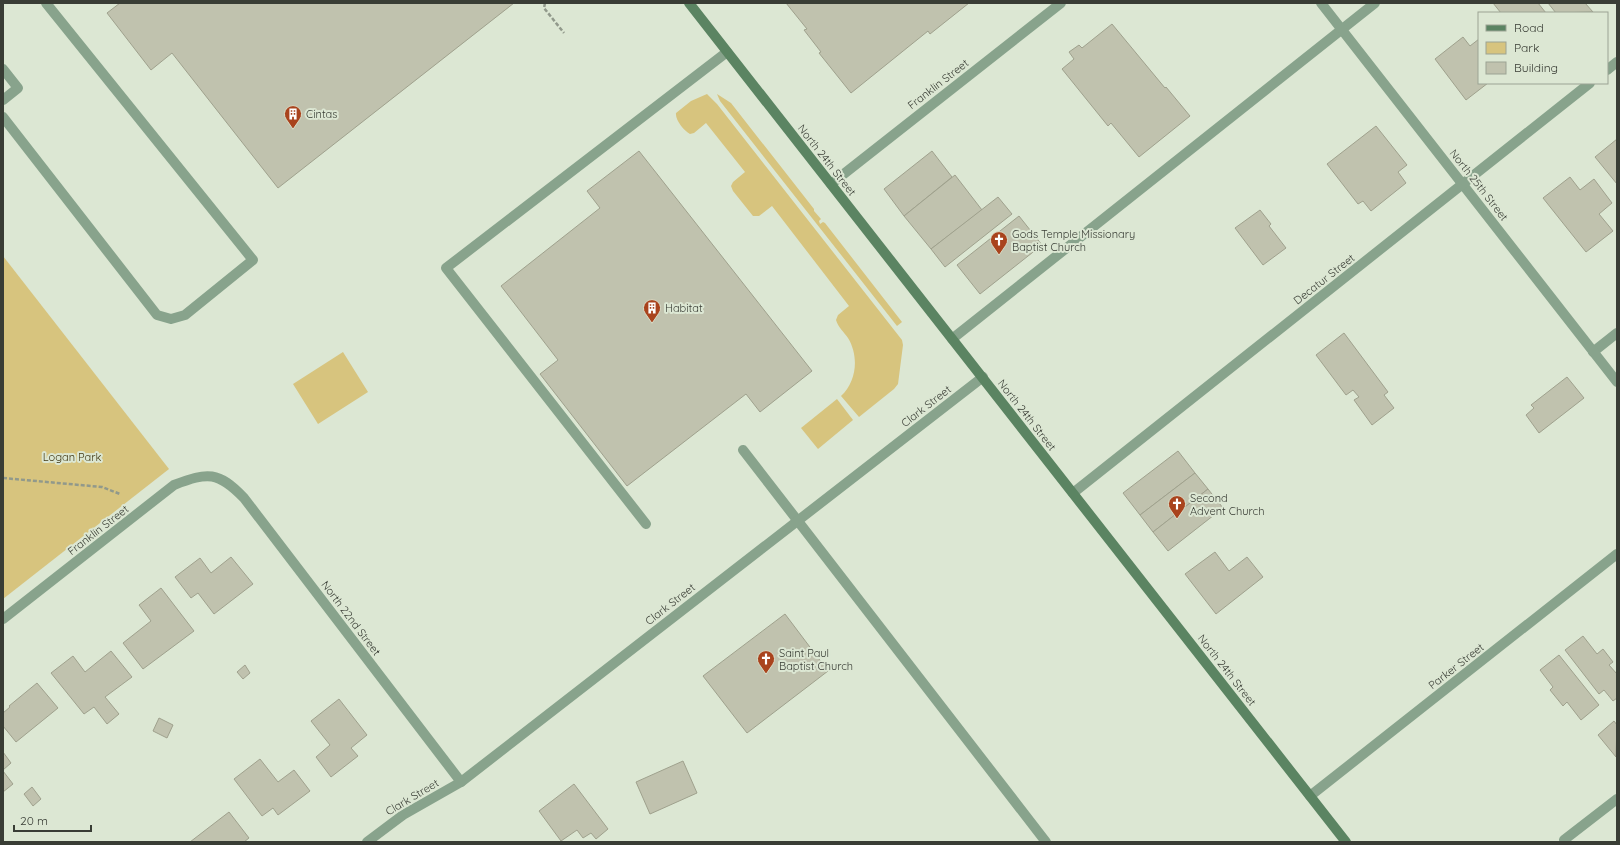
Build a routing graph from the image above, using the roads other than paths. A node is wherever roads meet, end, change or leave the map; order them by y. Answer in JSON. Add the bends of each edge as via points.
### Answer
{"nodes":[{"id":1,"x":46,"y":3,"type":"edge"},
{"id":2,"x":689,"y":3,"type":"edge"},
{"id":3,"x":1060,"y":3,"type":"edge"},
{"id":4,"x":1321,"y":3,"type":"edge"},
{"id":5,"x":1375,"y":3,"type":"edge"},
{"id":6,"x":1342,"y":29,"type":"junction"},
{"id":7,"x":727,"y":52,"type":"junction"},
{"id":8,"x":1617,"y":62,"type":"edge"},
{"id":9,"x":3,"y":69,"type":"edge"},
{"id":10,"x":1608,"y":69,"type":"edge"},
{"id":11,"x":1589,"y":84,"type":"edge"},
{"id":12,"x":3,"y":100,"type":"edge"},
{"id":13,"x":3,"y":117,"type":"edge"},
{"id":14,"x":831,"y":184,"type":"junction"},
{"id":15,"x":1463,"y":184,"type":"junction"},
{"id":16,"x":1617,"y":333,"type":"edge"},
{"id":17,"x":952,"y":339,"type":"junction"},
{"id":18,"x":1593,"y":352,"type":"junction"},
{"id":19,"x":983,"y":377,"type":"junction"},
{"id":20,"x":1617,"y":382,"type":"edge"},
{"id":21,"x":743,"y":450,"type":"dead end"},
{"id":22,"x":215,"y":476,"type":"joint"},
{"id":23,"x":1072,"y":493,"type":"junction"},
{"id":24,"x":797,"y":521,"type":"junction"},
{"id":25,"x":646,"y":524,"type":"dead end"},
{"id":26,"x":1617,"y":554,"type":"edge"},
{"id":27,"x":3,"y":619,"type":"edge"},
{"id":28,"x":461,"y":782,"type":"junction"},
{"id":29,"x":1310,"y":796,"type":"junction"},
{"id":30,"x":1617,"y":799,"type":"edge"},
{"id":31,"x":1564,"y":840,"type":"dead end"},
{"id":32,"x":367,"y":842,"type":"edge"},
{"id":33,"x":1046,"y":842,"type":"edge"},
{"id":34,"x":1346,"y":842,"type":"edge"}],
"edges":[{"from":1,"to":13,"type":"street","via":[[253,260],[185,315],[171,319],[157,314]]},
{"from":2,"to":7,"type":"main road","name":"North 24th Street"},
{"from":3,"to":14,"type":"street","name":"Franklin Street"},
{"from":4,"to":6,"type":"street","name":"North 25th Street"},
{"from":5,"to":6,"type":"street"},
{"from":6,"to":15,"type":"street","name":"North 25th Street"},
{"from":6,"to":17,"type":"street"},
{"from":7,"to":14,"type":"main road","name":"North 24th Street"},
{"from":7,"to":25,"type":"street","via":[[446,268]]},
{"from":8,"to":10,"type":"street"},
{"from":9,"to":12,"type":"street","via":[[18,88]]},
{"from":11,"to":15,"type":"street","name":"Decatur Street"},
{"from":14,"to":17,"type":"main road","name":"North 24th Street"},
{"from":15,"to":18,"type":"street","name":"North 25th Street"},
{"from":15,"to":23,"type":"street","name":"Decatur Street"},
{"from":16,"to":18,"type":"street"},
{"from":17,"to":19,"type":"main road","name":"North 24th Street"},
{"from":18,"to":20,"type":"street","name":"North 25th Street"},
{"from":19,"to":23,"type":"main road","name":"North 24th Street"},
{"from":19,"to":24,"type":"street","name":"Clark Street"},
{"from":21,"to":24,"type":"street"},
{"from":22,"to":27,"type":"street","name":"Franklin Street","via":[[194,477],[174,485]]},
{"from":22,"to":28,"type":"street","name":"North 22nd Street","via":[[230,483],[244,498]]},
{"from":23,"to":29,"type":"main road","name":"North 24th Street"},
{"from":24,"to":28,"type":"street","name":"Clark Street"},
{"from":24,"to":33,"type":"street"},
{"from":26,"to":29,"type":"street","name":"Parker Street"},
{"from":28,"to":32,"type":"street","name":"Clark Street","via":[[403,815]]},
{"from":29,"to":34,"type":"main road","name":"North 24th Street"},
{"from":30,"to":31,"type":"street"}]}
